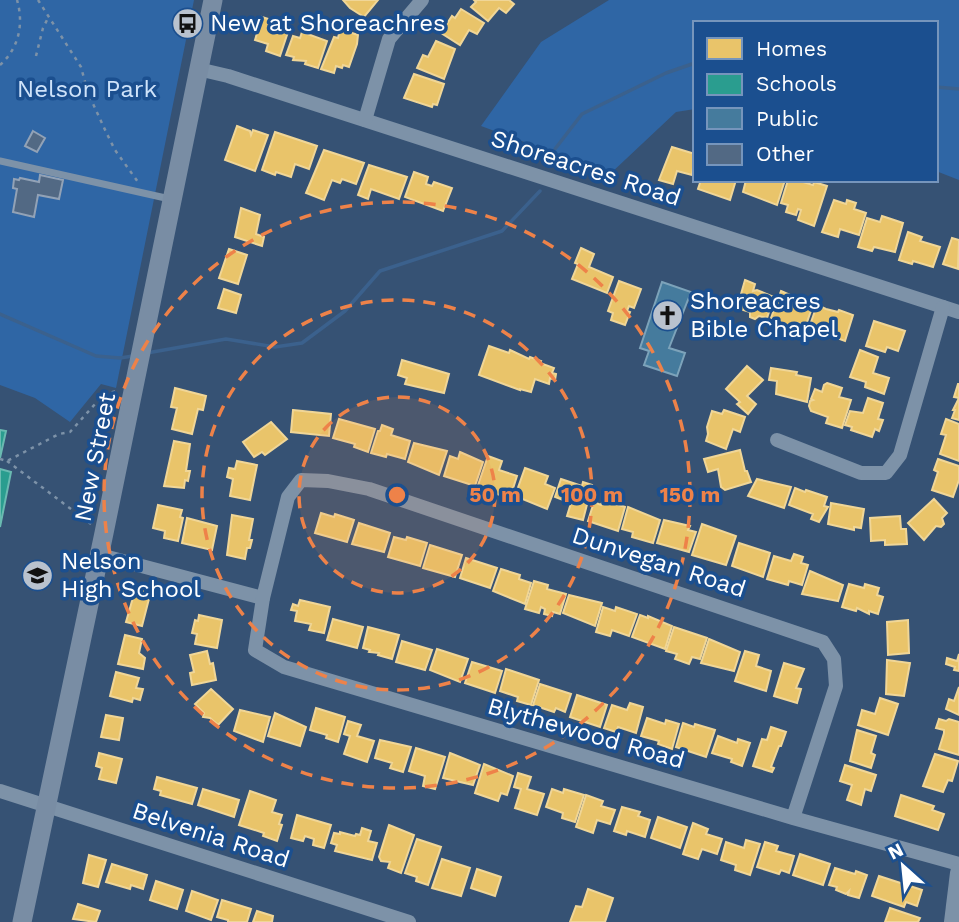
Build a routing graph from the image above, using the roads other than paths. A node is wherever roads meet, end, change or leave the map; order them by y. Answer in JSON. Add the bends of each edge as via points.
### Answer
{"nodes":[{"id":1,"x":213,"y":0,"type":"edge"},
{"id":2,"x":422,"y":0,"type":"edge"},
{"id":3,"x":198,"y":69,"type":"junction"},
{"id":4,"x":365,"y":120,"type":"junction"},
{"id":5,"x":0,"y":161,"type":"edge"},
{"id":6,"x":171,"y":199,"type":"junction"},
{"id":7,"x":943,"y":307,"type":"junction"},
{"id":8,"x":959,"y":313,"type":"edge"},
{"id":9,"x":777,"y":440,"type":"dead end"},
{"id":10,"x":100,"y":555,"type":"junction"},
{"id":11,"x":263,"y":598,"type":"junction"},
{"id":12,"x":0,"y":791,"type":"edge"},
{"id":13,"x":45,"y":805,"type":"junction"},
{"id":14,"x":793,"y":817,"type":"junction"},
{"id":15,"x":959,"y":864,"type":"edge"},
{"id":16,"x":959,"y":873,"type":"edge"},
{"id":17,"x":22,"y":922,"type":"edge"},
{"id":18,"x":409,"y":922,"type":"edge"},
{"id":19,"x":953,"y":922,"type":"edge"}],
"edges":[{"from":1,"to":3,"type":"main road","name":"New Street"},
{"from":2,"to":4,"type":"street","via":[[389,39]]},
{"from":3,"to":4,"type":"street","name":"Shoreacres Road"},
{"from":3,"to":6,"type":"main road","name":"New Street"},
{"from":4,"to":7,"type":"street","name":"Shoreacres Road"},
{"from":5,"to":6,"type":"lane"},
{"from":6,"to":10,"type":"main road","name":"New Street"},
{"from":7,"to":8,"type":"street","name":"Shoreacres Road"},
{"from":7,"to":9,"type":"street","via":[[900,455],[886,473],[861,473]]},
{"from":10,"to":11,"type":"street"},
{"from":10,"to":13,"type":"main road","name":"New Street"},
{"from":11,"to":14,"type":"street","name":"Blythewood Road","via":[[255,650],[284,667]]},
{"from":11,"to":14,"type":"street","name":"Dunvegan Road","via":[[288,497],[301,480],[328,481],[369,489],[823,642],[834,659],[836,687]]},
{"from":12,"to":13,"type":"street","name":"Belvenia Road"},
{"from":13,"to":17,"type":"main road","name":"New Street"},
{"from":13,"to":18,"type":"street","name":"Belvenia Road"},
{"from":14,"to":15,"type":"street","name":"Blythewood Road"},
{"from":16,"to":19,"type":"street"}]}
